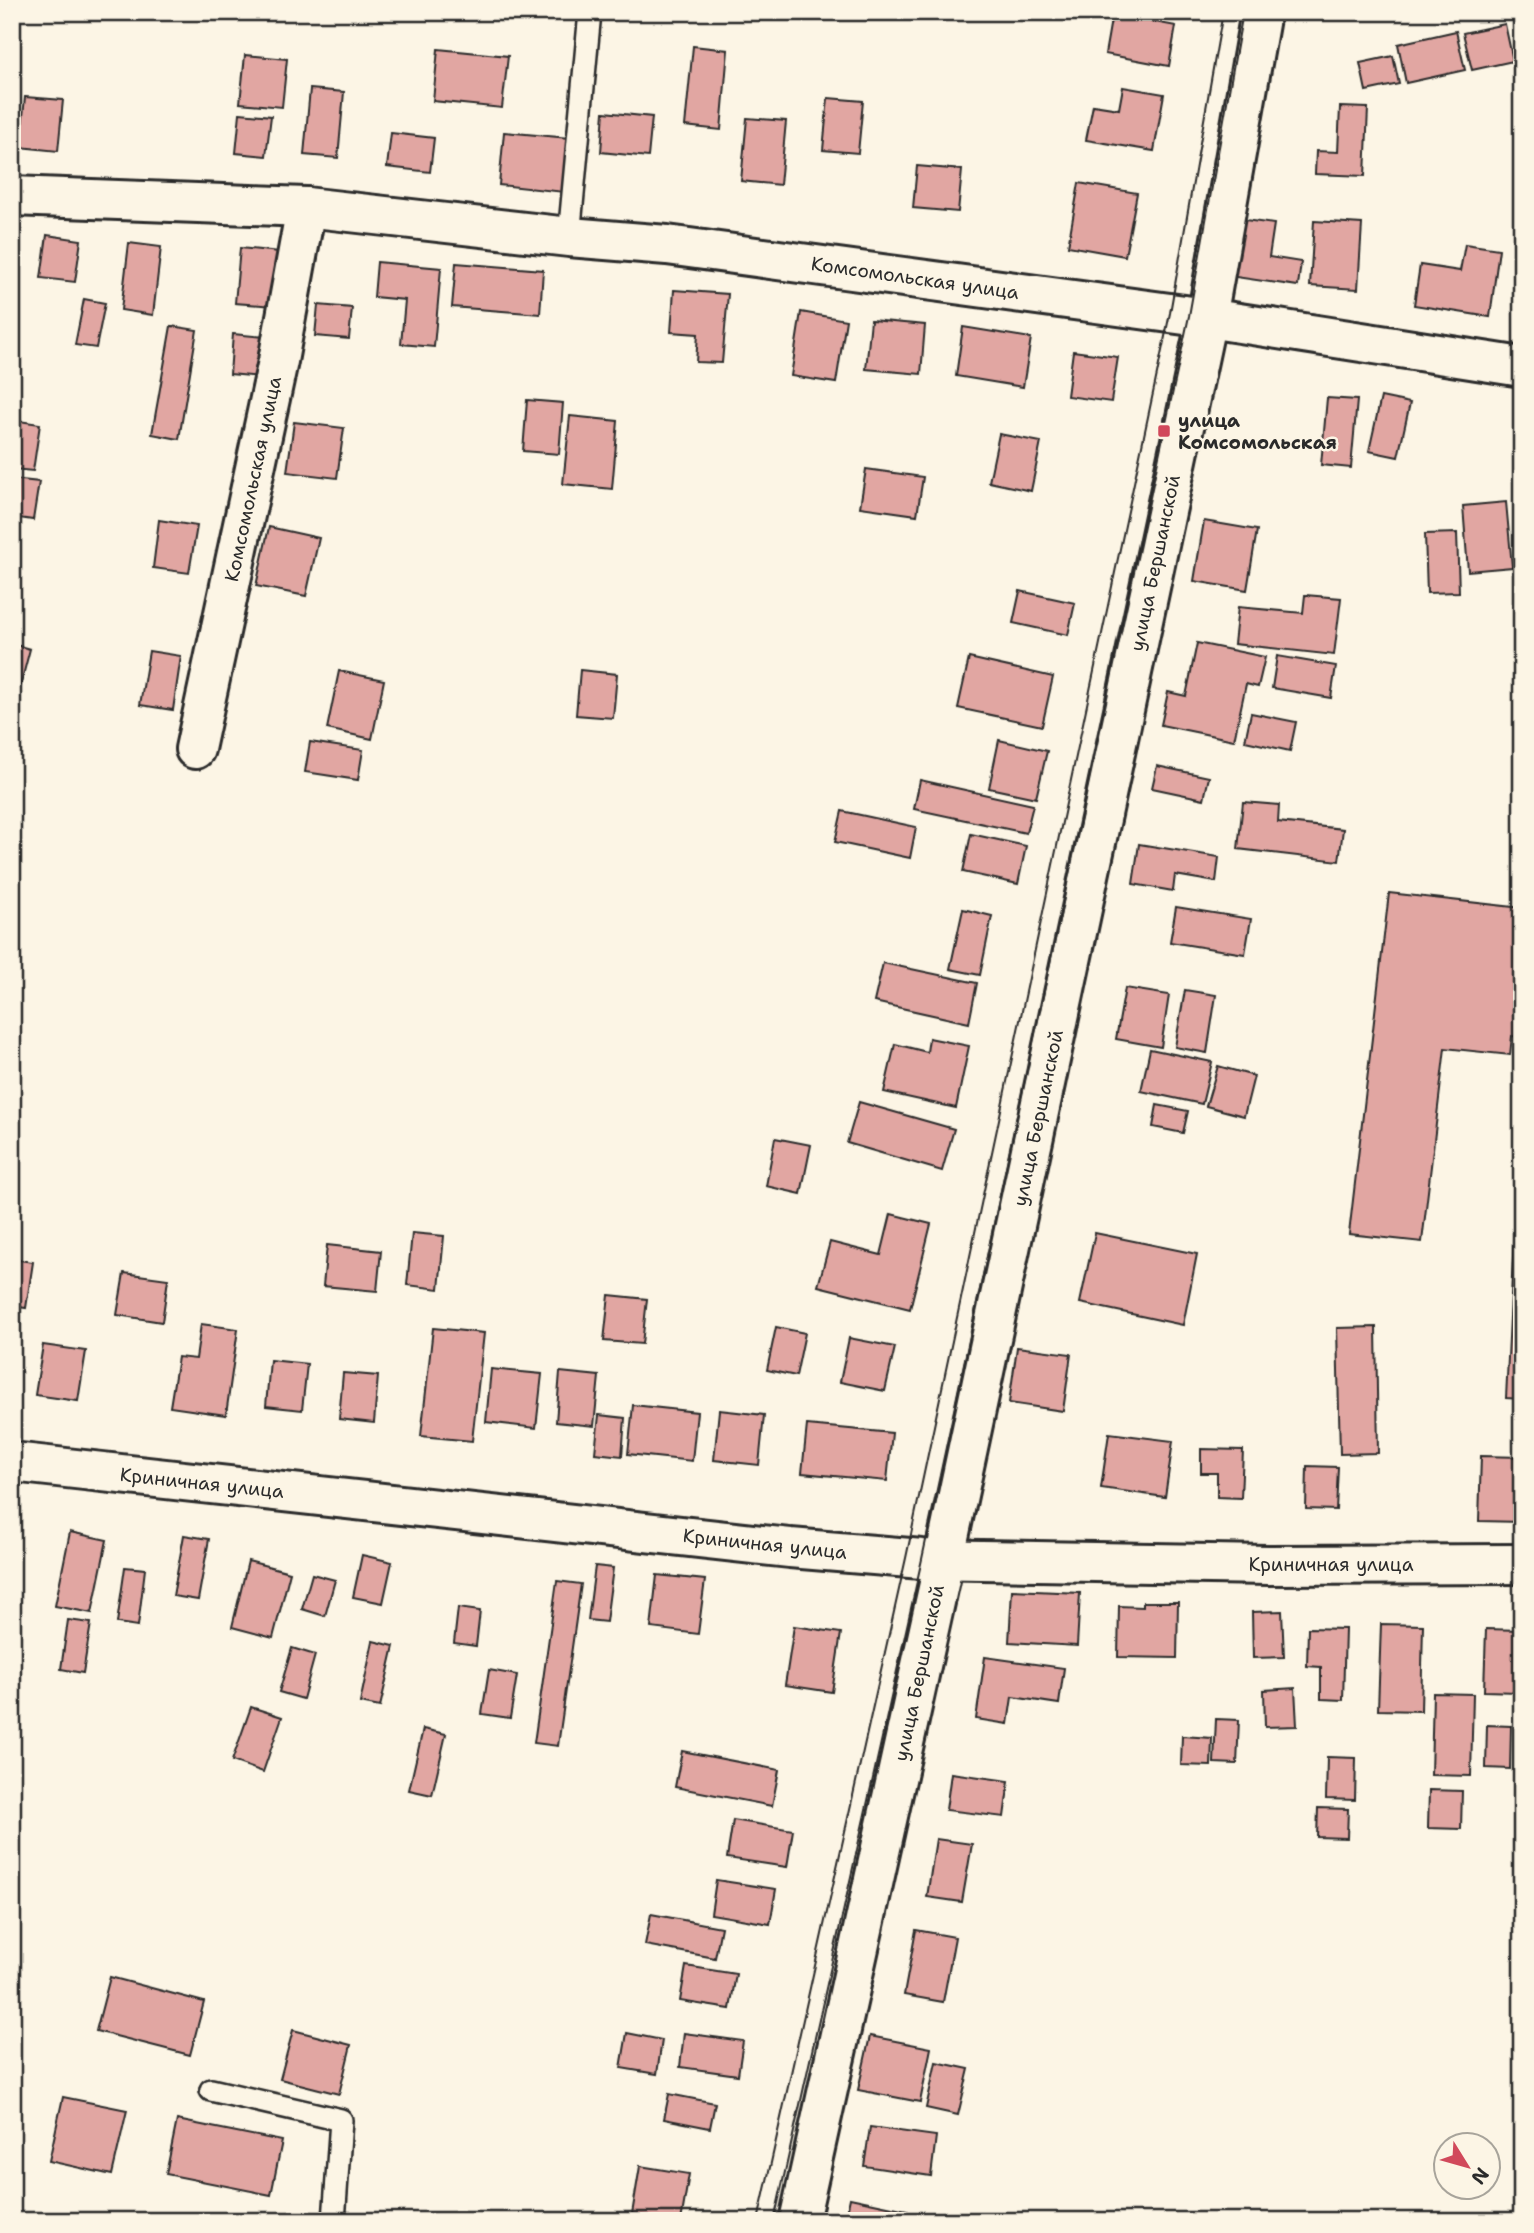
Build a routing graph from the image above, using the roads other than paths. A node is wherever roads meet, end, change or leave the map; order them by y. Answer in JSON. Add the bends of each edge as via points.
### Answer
{"nodes":[{"id":1,"x":590,"y":12,"type":"edge"},
{"id":2,"x":1261,"y":12,"type":"edge"},
{"id":3,"x":12,"y":196,"type":"edge"},
{"id":4,"x":306,"y":207,"type":"junction"},
{"id":5,"x":569,"y":237,"type":"junction"},
{"id":6,"x":1206,"y":318,"type":"junction"},
{"id":7,"x":1522,"y":367,"type":"edge"},
{"id":8,"x":195,"y":749,"type":"dead end"},
{"id":9,"x":12,"y":1462,"type":"edge"},
{"id":10,"x":944,"y":1561,"type":"junction"},
{"id":11,"x":1522,"y":1564,"type":"edge"},
{"id":12,"x":211,"y":2090,"type":"dead end"},
{"id":13,"x":334,"y":2221,"type":"edge"},
{"id":14,"x":799,"y":2221,"type":"edge"}],
"edges":[{"from":1,"to":5,"type":"lane"},
{"from":2,"to":6,"type":"street","name":"улица Бершанской"},
{"from":3,"to":4,"type":"street","name":"Комсомольская улица"},
{"from":4,"to":5,"type":"street","name":"Комсомольская улица"},
{"from":4,"to":8,"type":"street","name":"Комсомольская улица"},
{"from":5,"to":6,"type":"street","name":"Комсомольская улица","via":[[667,245]]},
{"from":6,"to":7,"type":"street","name":"Комсомольская улица"},
{"from":6,"to":10,"type":"street","name":"улица Бершанской"},
{"from":9,"to":10,"type":"street","name":"Криничная улица"},
{"from":10,"to":11,"type":"street","name":"Криничная улица"},
{"from":10,"to":14,"type":"street","name":"улица Бершанской"},
{"from":12,"to":13,"type":"lane","via":[[341,2120]]}]}
